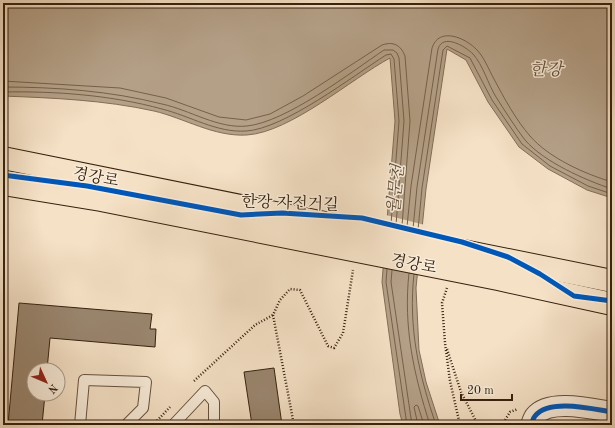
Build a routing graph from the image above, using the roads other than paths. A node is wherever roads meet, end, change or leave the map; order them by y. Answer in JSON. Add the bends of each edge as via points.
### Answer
{"nodes":[{"id":1,"x":3,"y":158,"type":"edge"},
{"id":2,"x":3,"y":184,"type":"edge"},
{"id":3,"x":612,"y":281,"type":"edge"},
{"id":4,"x":612,"y":304,"type":"edge"},
{"id":5,"x":612,"y":412,"type":"edge"},
{"id":6,"x":174,"y":424,"type":"dead end"},
{"id":7,"x":80,"y":425,"type":"edge"},
{"id":8,"x":126,"y":425,"type":"edge"},
{"id":9,"x":214,"y":425,"type":"edge"},
{"id":10,"x":531,"y":425,"type":"edge"}],
"edges":[{"from":1,"to":3,"type":"main road","name":"경강로","bridge":true},
{"from":2,"to":4,"type":"main road","name":"경강로","bridge":true,"via":[[109,201]]},
{"from":5,"to":10,"type":"street","via":[[573,406],[548,408],[535,416]]},
{"from":6,"to":9,"type":"lane","via":[[205,391],[214,402]]},
{"from":7,"to":8,"type":"lane","via":[[84,380],[146,382],[143,408]]}]}
